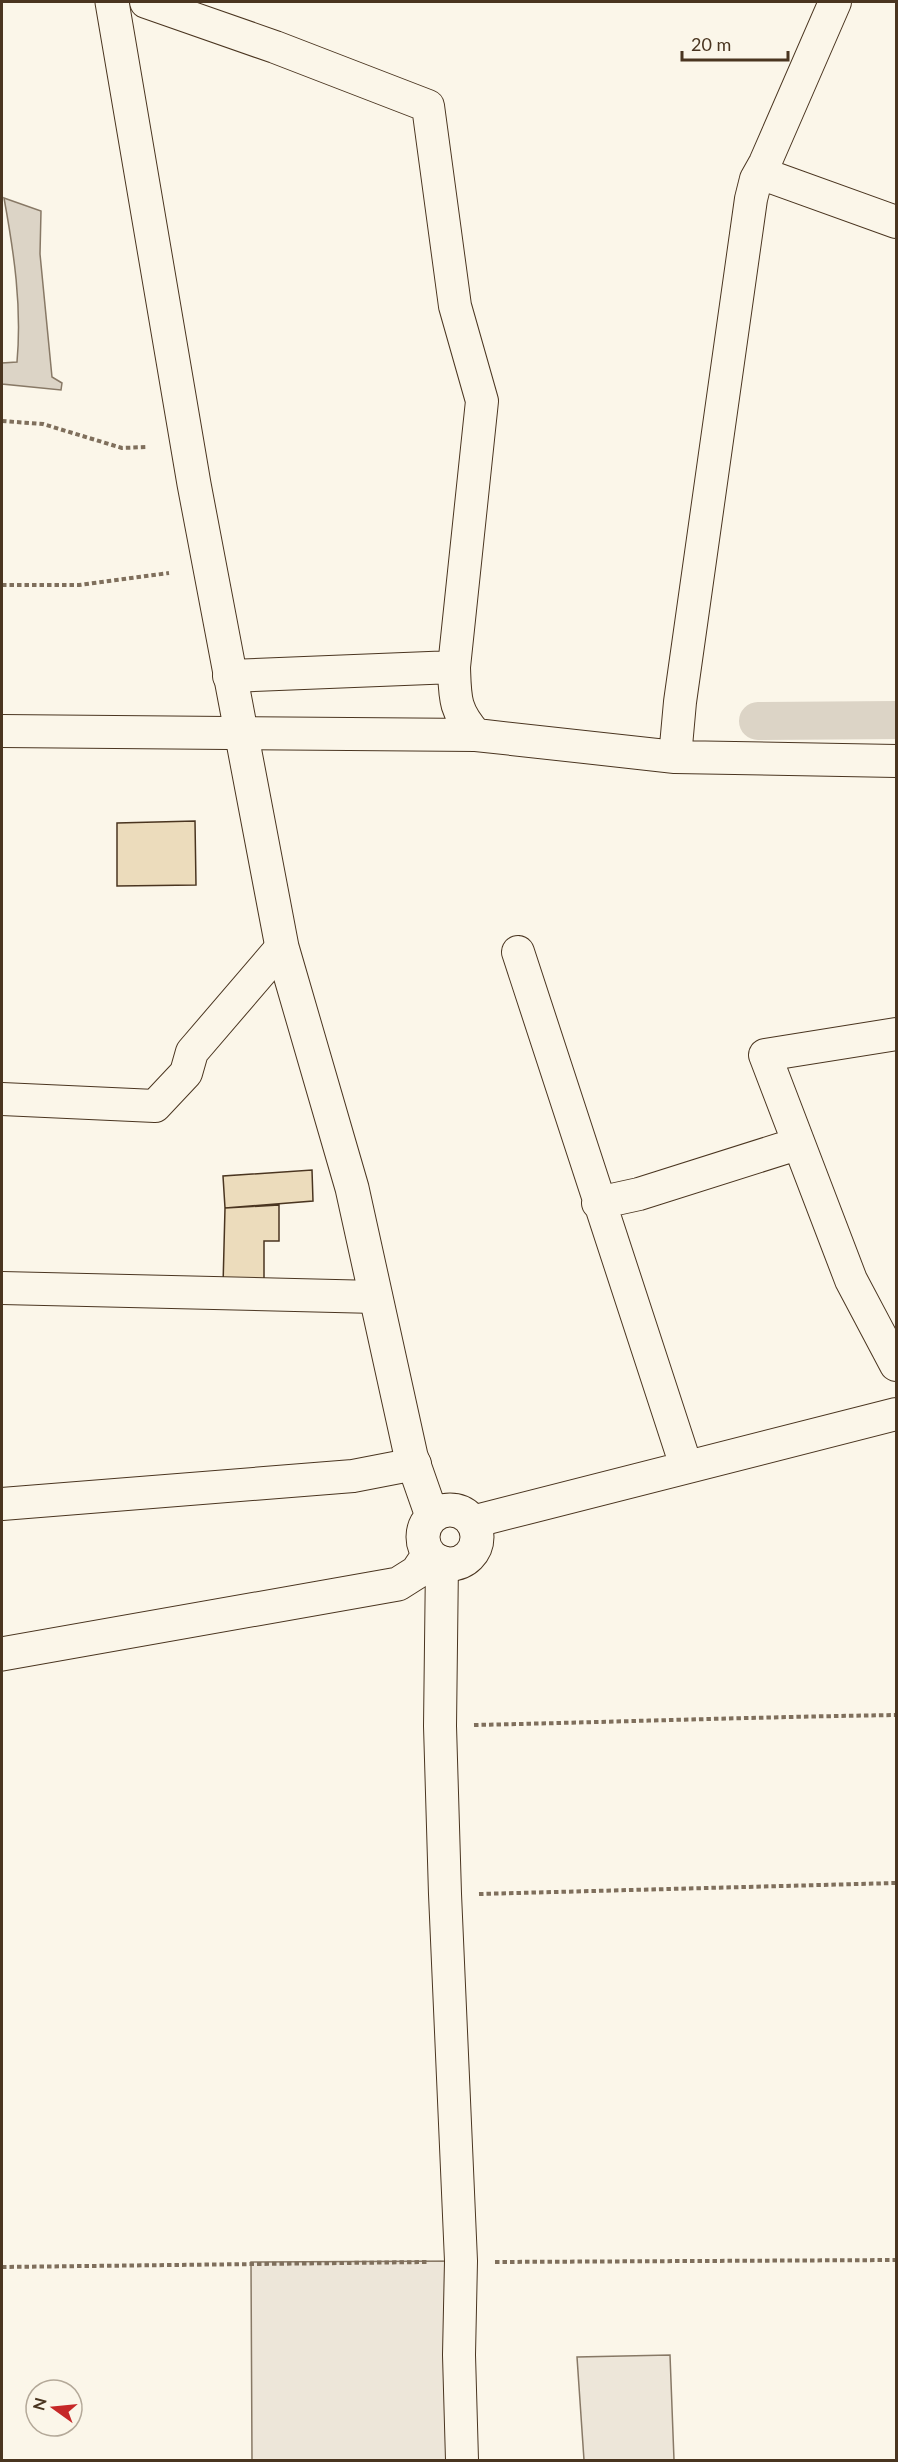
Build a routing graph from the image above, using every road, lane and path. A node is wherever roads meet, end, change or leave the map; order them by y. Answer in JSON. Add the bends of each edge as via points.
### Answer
{"nodes":[{"id":1,"x":112,"y":2,"type":"edge"},
{"id":2,"x":146,"y":2,"type":"edge"},
{"id":3,"x":835,"y":2,"type":"edge"},
{"id":4,"x":760,"y":173,"type":"junction"},
{"id":5,"x":897,"y":222,"type":"edge"},
{"id":6,"x":2,"y":421,"type":"edge"},
{"id":7,"x":147,"y":447,"type":"dead end"},
{"id":8,"x":170,"y":573,"type":"dead end"},
{"id":9,"x":2,"y":585,"type":"edge"},
{"id":10,"x":454,"y":667,"type":"junction"},
{"id":11,"x":229,"y":676,"type":"junction"},
{"id":12,"x":2,"y":731,"type":"edge"},
{"id":13,"x":243,"y":732,"type":"junction"},
{"id":14,"x":476,"y":735,"type":"junction"},
{"id":15,"x":675,"y":758,"type":"junction"},
{"id":16,"x":897,"y":761,"type":"edge"},
{"id":17,"x":282,"y":946,"type":"junction"},
{"id":18,"x":518,"y":952,"type":"dead end"},
{"id":19,"x":897,"y":1034,"type":"edge"},
{"id":20,"x":2,"y":1099,"type":"edge"},
{"id":21,"x":797,"y":1144,"type":"junction"},
{"id":22,"x":598,"y":1203,"type":"junction"},
{"id":23,"x":2,"y":1288,"type":"edge"},
{"id":24,"x":376,"y":1297,"type":"junction"},
{"id":25,"x":897,"y":1365,"type":"edge"},
{"id":26,"x":897,"y":1414,"type":"edge"},
{"id":27,"x":415,"y":1464,"type":"junction"},
{"id":28,"x":686,"y":1466,"type":"junction"},
{"id":29,"x":2,"y":1504,"type":"edge"},
{"id":30,"x":432,"y":1516,"type":"junction"},
{"id":31,"x":472,"y":1522,"type":"junction"},
{"id":32,"x":436,"y":1558,"type":"junction"},
{"id":33,"x":2,"y":1654,"type":"edge"},
{"id":34,"x":897,"y":1715,"type":"edge"},
{"id":35,"x":440,"y":1726,"type":"junction"},
{"id":36,"x":897,"y":1883,"type":"edge"},
{"id":37,"x":445,"y":1894,"type":"junction"},
{"id":38,"x":897,"y":2260,"type":"edge"},
{"id":39,"x":461,"y":2261,"type":"junction"},
{"id":40,"x":2,"y":2267,"type":"edge"},
{"id":41,"x":462,"y":2460,"type":"edge"}],
"edges":[{"from":1,"to":11,"type":"street"},
{"from":2,"to":10,"type":"street","via":[[428,106],[455,306],[482,401]]},
{"from":3,"to":4,"type":"street"},
{"from":4,"to":5,"type":"street"},
{"from":4,"to":15,"type":"street","via":[[751,199]]},
{"from":6,"to":7,"type":"path","via":[[43,424],[122,448]]},
{"from":8,"to":9,"type":"path","via":[[79,585]]},
{"from":10,"to":11,"type":"street"},
{"from":10,"to":14,"type":"street","via":[[455,703]]},
{"from":11,"to":13,"type":"street"},
{"from":12,"to":13,"type":"street"},
{"from":13,"to":14,"type":"street"},
{"from":13,"to":17,"type":"street"},
{"from":14,"to":15,"type":"street"},
{"from":15,"to":16,"type":"street"},
{"from":17,"to":20,"type":"street","via":[[192,1052],[186,1073],[155,1106]]},
{"from":17,"to":24,"type":"street","via":[[352,1188]]},
{"from":18,"to":22,"type":"street"},
{"from":19,"to":21,"type":"street","via":[[765,1055]]},
{"from":21,"to":22,"type":"street","via":[[639,1194]]},
{"from":21,"to":25,"type":"street","via":[[851,1280]]},
{"from":22,"to":28,"type":"street"},
{"from":23,"to":24,"type":"street"},
{"from":24,"to":27,"type":"street"},
{"from":26,"to":28,"type":"street"},
{"from":27,"to":29,"type":"street","via":[[353,1476]]},
{"from":27,"to":30,"type":"street"},
{"from":28,"to":31,"type":"street"},
{"from":30,"to":31,"type":"street","via":[[453,1510]]},
{"from":30,"to":32,"type":"street","via":[[423,1530],[423,1539]]},
{"from":31,"to":32,"type":"street","via":[[476,1543],[469,1555],[458,1563]]},
{"from":32,"to":33,"type":"street","via":[[398,1584]]},
{"from":32,"to":35,"type":"street"},
{"from":34,"to":35,"type":"path"},
{"from":35,"to":37,"type":"street"},
{"from":36,"to":37,"type":"path"},
{"from":37,"to":39,"type":"street"},
{"from":38,"to":39,"type":"path"},
{"from":39,"to":40,"type":"path"},
{"from":39,"to":41,"type":"street"}]}
